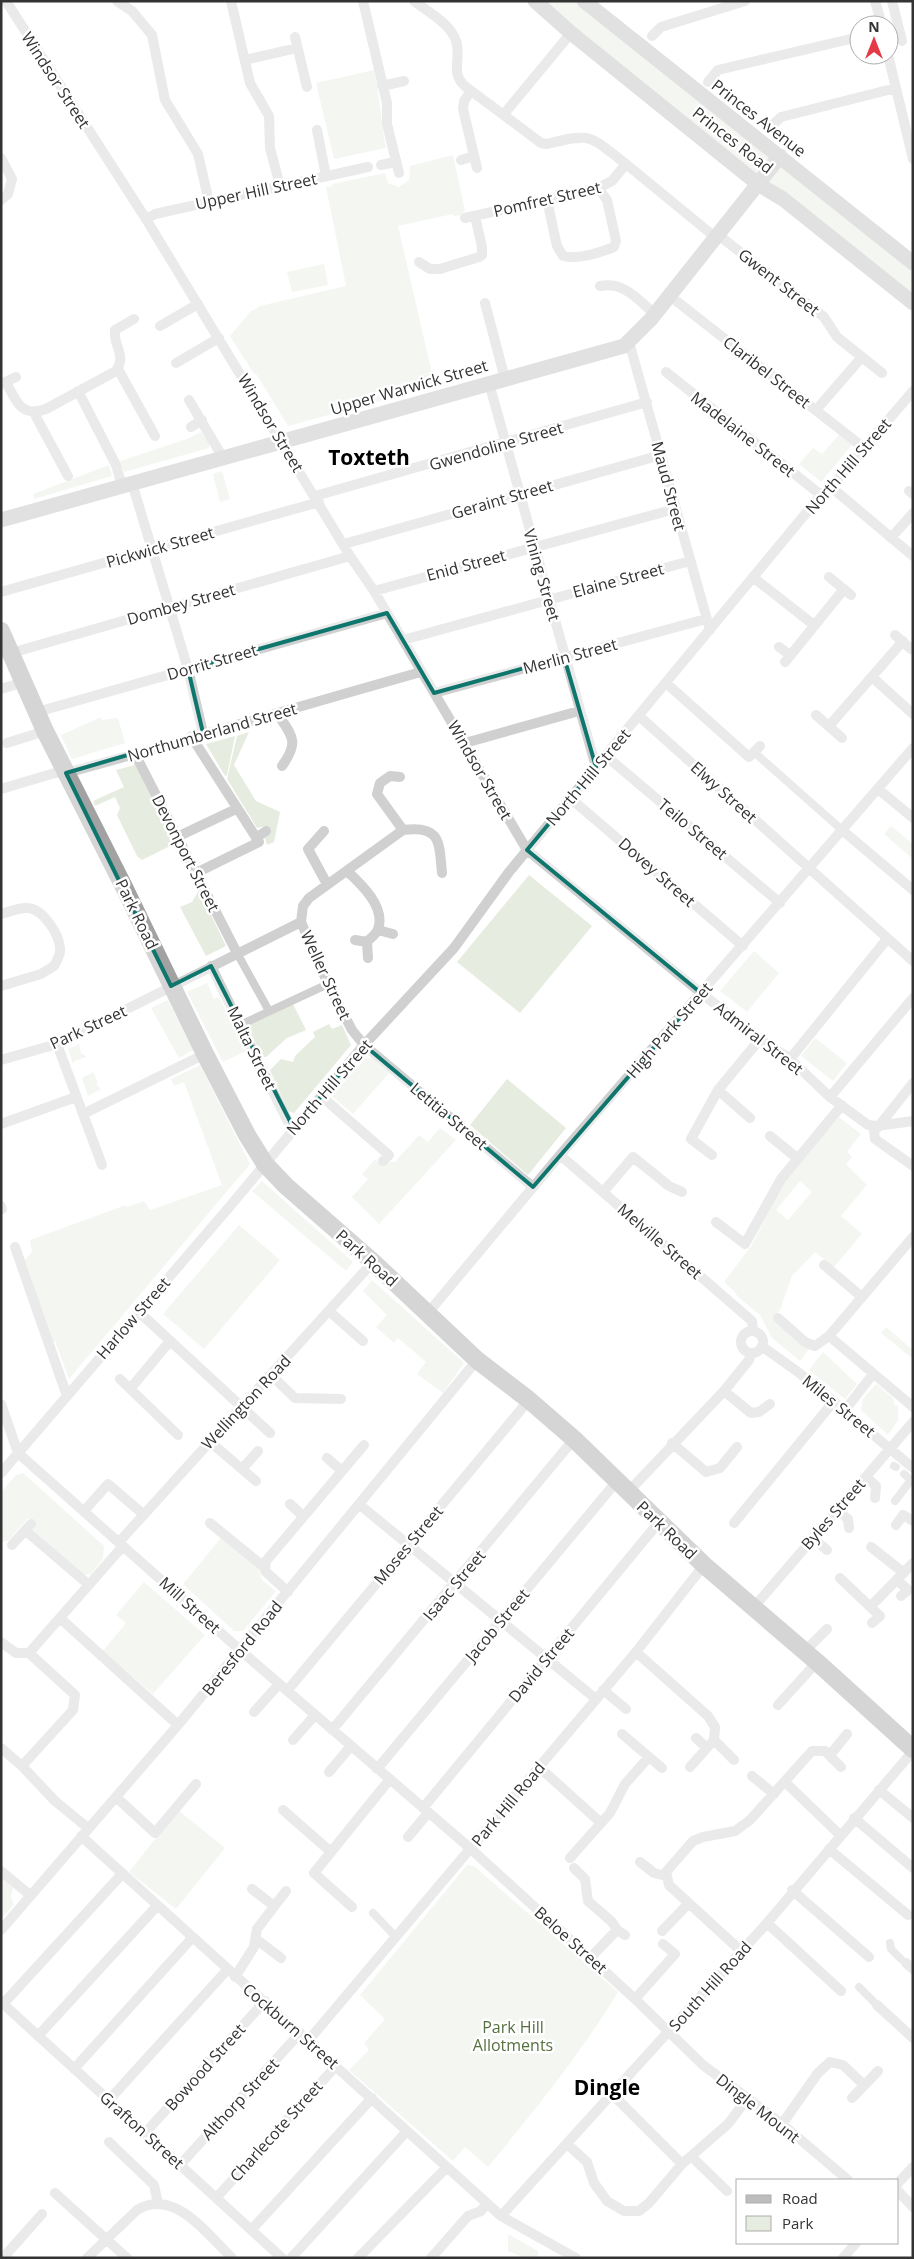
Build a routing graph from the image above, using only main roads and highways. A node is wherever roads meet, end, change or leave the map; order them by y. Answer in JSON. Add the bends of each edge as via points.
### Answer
{"nodes":[{"id":1,"x":535,"y":1,"type":"edge"},
{"id":2,"x":584,"y":1,"type":"edge"},
{"id":3,"x":780,"y":156,"type":"junction"},
{"id":4,"x":758,"y":184,"type":"junction"},
{"id":5,"x":913,"y":263,"type":"edge"},
{"id":6,"x":913,"y":303,"type":"edge"},
{"id":7,"x":1,"y":520,"type":"edge"},
{"id":8,"x":1,"y":631,"type":"edge"},
{"id":9,"x":912,"y":1746,"type":"edge"}],
"edges":[{"from":1,"to":4,"type":"main road","name":"Princes Road"},
{"from":2,"to":3,"type":"main road","name":"Princes Avenue"},
{"from":3,"to":4,"type":"main road","name":"Upper Warwick Street"},
{"from":3,"to":5,"type":"main road","name":"Princes Avenue"},
{"from":4,"to":6,"type":"main road","name":"Princes Road","via":[[784,199]]},
{"from":4,"to":7,"type":"main road","name":"Upper Warwick Street","via":[[656,314],[624,346]]},
{"from":8,"to":9,"type":"highway","name":"Park Road","via":[[45,732],[205,1054],[265,1164],[477,1360],[574,1439],[704,1565]]}]}
